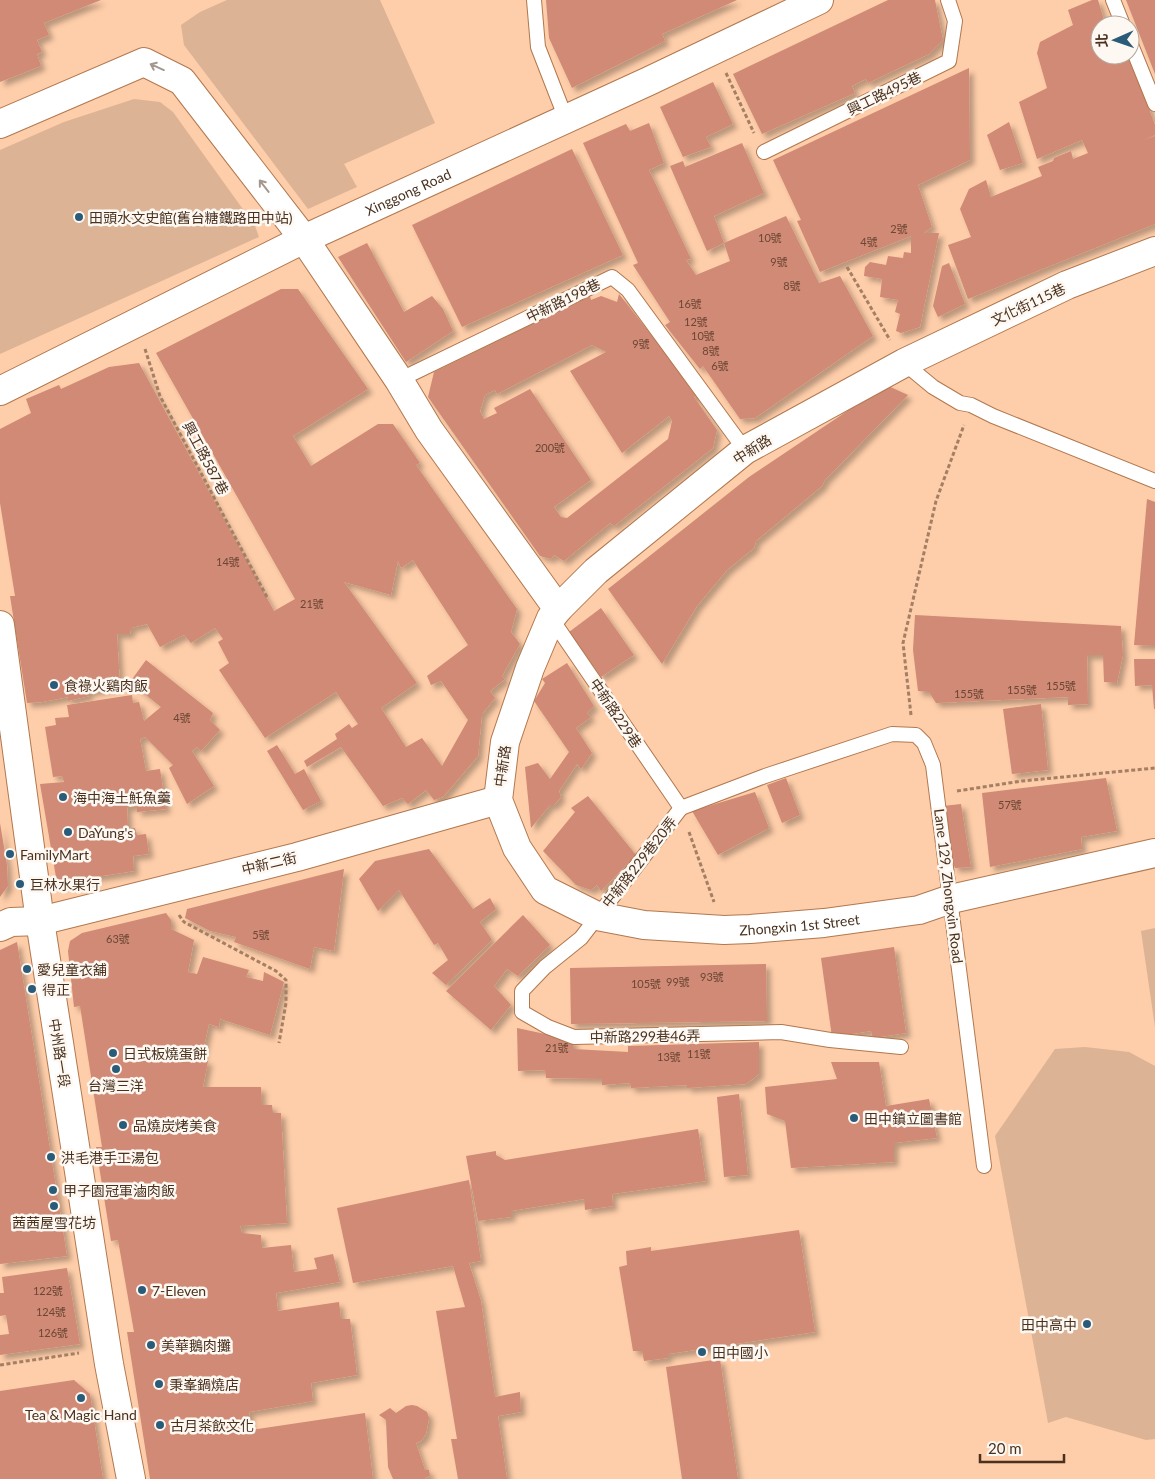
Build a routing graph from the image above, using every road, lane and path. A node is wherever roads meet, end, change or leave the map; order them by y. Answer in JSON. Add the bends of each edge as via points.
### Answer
{"nodes":[{"id":1,"x":534,"y":0,"type":"edge"},
{"id":2,"x":819,"y":0,"type":"edge"},
{"id":3,"x":948,"y":0,"type":"edge"},
{"id":4,"x":1113,"y":0,"type":"edge"},
{"id":5,"x":1119,"y":15,"type":"edge"},
{"id":6,"x":715,"y":50,"type":"junction"},
{"id":7,"x":1139,"y":65,"type":"edge"},
{"id":8,"x":1155,"y":104,"type":"edge"},
{"id":9,"x":566,"y":119,"type":"junction"},
{"id":10,"x":0,"y":124,"type":"edge"},
{"id":11,"x":764,"y":152,"type":"joint"},
{"id":12,"x":304,"y":239,"type":"junction"},
{"id":13,"x":1155,"y":251,"type":"edge"},
{"id":14,"x":847,"y":267,"type":"dead end"},
{"id":15,"x":137,"y":322,"type":"junction"},
{"id":16,"x":904,"y":363,"type":"junction"},
{"id":17,"x":399,"y":380,"type":"junction"},
{"id":18,"x":0,"y":391,"type":"edge"},
{"id":19,"x":972,"y":406,"type":"junction"},
{"id":20,"x":745,"y":450,"type":"junction"},
{"id":21,"x":1155,"y":481,"type":"edge"},
{"id":22,"x":268,"y":599,"type":"dead end"},
{"id":23,"x":554,"y":614,"type":"junction"},
{"id":24,"x":0,"y":625,"type":"edge"},
{"id":25,"x":916,"y":735,"type":"junction"},
{"id":26,"x":1155,"y":768,"type":"edge"},
{"id":27,"x":937,"y":794,"type":"junction"},
{"id":28,"x":498,"y":800,"type":"junction"},
{"id":29,"x":681,"y":808,"type":"junction"},
{"id":30,"x":1155,"y":853,"type":"edge"},
{"id":31,"x":160,"y":891,"type":"junction"},
{"id":32,"x":951,"y":899,"type":"junction"},
{"id":33,"x":597,"y":916,"type":"junction"},
{"id":34,"x":40,"y":921,"type":"junction"},
{"id":35,"x":0,"y":927,"type":"edge"},
{"id":36,"x":724,"y":930,"type":"junction"},
{"id":37,"x":279,"y":1043,"type":"dead end"},
{"id":38,"x":901,"y":1047,"type":"dead end"},
{"id":39,"x":984,"y":1166,"type":"dead end"},
{"id":40,"x":106,"y":1348,"type":"junction"},
{"id":41,"x":0,"y":1365,"type":"edge"},
{"id":42,"x":131,"y":1479,"type":"edge"}],
"edges":[{"from":1,"to":9,"type":"lane","via":[[538,47]]},
{"from":2,"to":6,"type":"street","name":"Xinggong Road"},
{"from":3,"to":11,"type":"lane","name":"興工路495巷","via":[[955,21],[949,61]]},
{"from":4,"to":5,"type":"lane"},
{"from":6,"to":9,"type":"street","name":"Xinggong Road"},
{"from":6,"to":11,"type":"path"},
{"from":7,"to":8,"type":"lane"},
{"from":9,"to":12,"type":"street","name":"Xinggong Road"},
{"from":12,"to":10,"type":"street","one_way":true,"via":[[182,81],[144,62]]},
{"from":12,"to":15,"type":"street","name":"Xinggong Road"},
{"from":12,"to":17,"type":"street"},
{"from":13,"to":16,"type":"street","name":"文化街115巷","via":[[1066,285]]},
{"from":14,"to":16,"type":"path"},
{"from":15,"to":18,"type":"street","name":"Xinggong Road"},
{"from":15,"to":22,"type":"path","name":"興工路587巷","via":[[160,396]]},
{"from":16,"to":19,"type":"lane","via":[[933,387],[960,403]]},
{"from":16,"to":20,"type":"street","name":"中新路"},
{"from":17,"to":20,"type":"lane","name":"中新路198巷","via":[[612,277],[628,290]]},
{"from":17,"to":23,"type":"street","via":[[429,430]]},
{"from":19,"to":21,"type":"lane"},
{"from":19,"to":25,"type":"path","via":[[936,500],[903,643],[909,709]]},
{"from":20,"to":23,"type":"street","name":"中新路","via":[[596,571]]},
{"from":23,"to":28,"type":"street","name":"中新路","via":[[530,668],[505,742]]},
{"from":23,"to":29,"type":"lane","name":"中新路229巷"},
{"from":24,"to":34,"type":"street","name":"中州路一段"},
{"from":25,"to":27,"type":"lane","via":[[924,743],[933,765]]},
{"from":25,"to":29,"type":"lane","via":[[892,734]]},
{"from":26,"to":27,"type":"path","name":"Lane 129, Zhongxin Road","via":[[1022,781]]},
{"from":27,"to":32,"type":"lane","name":"Lane 129, Zhongxin Road"},
{"from":28,"to":31,"type":"street","name":"中新二街","via":[[297,857]]},
{"from":28,"to":33,"type":"street","name":"Zhongxin 1st Street","via":[[517,848],[545,890]]},
{"from":29,"to":33,"type":"lane","name":"中新路229巷20弄"},
{"from":29,"to":36,"type":"path"},
{"from":30,"to":32,"type":"street","name":"Zhongxin 1st Street"},
{"from":31,"to":34,"type":"street","name":"中新二街"},
{"from":31,"to":37,"type":"path","via":[[184,922],[276,971],[286,980],[286,1004]]},
{"from":32,"to":36,"type":"street","name":"Zhongxin 1st Street","via":[[919,910],[824,923]]},
{"from":32,"to":39,"type":"lane","name":"Lane 129, Zhongxin Road"},
{"from":33,"to":36,"type":"street","name":"Zhongxin 1st Street","via":[[644,925]]},
{"from":33,"to":38,"type":"lane","name":"中新路299巷46弄","via":[[581,938],[522,991],[522,1012],[574,1037],[780,1032]]},
{"from":34,"to":35,"type":"street","name":"中新二街","via":[[11,922]]},
{"from":34,"to":40,"type":"street","name":"中州路一段"},
{"from":40,"to":41,"type":"path"},
{"from":40,"to":42,"type":"street","name":"中州路一段"}]}
